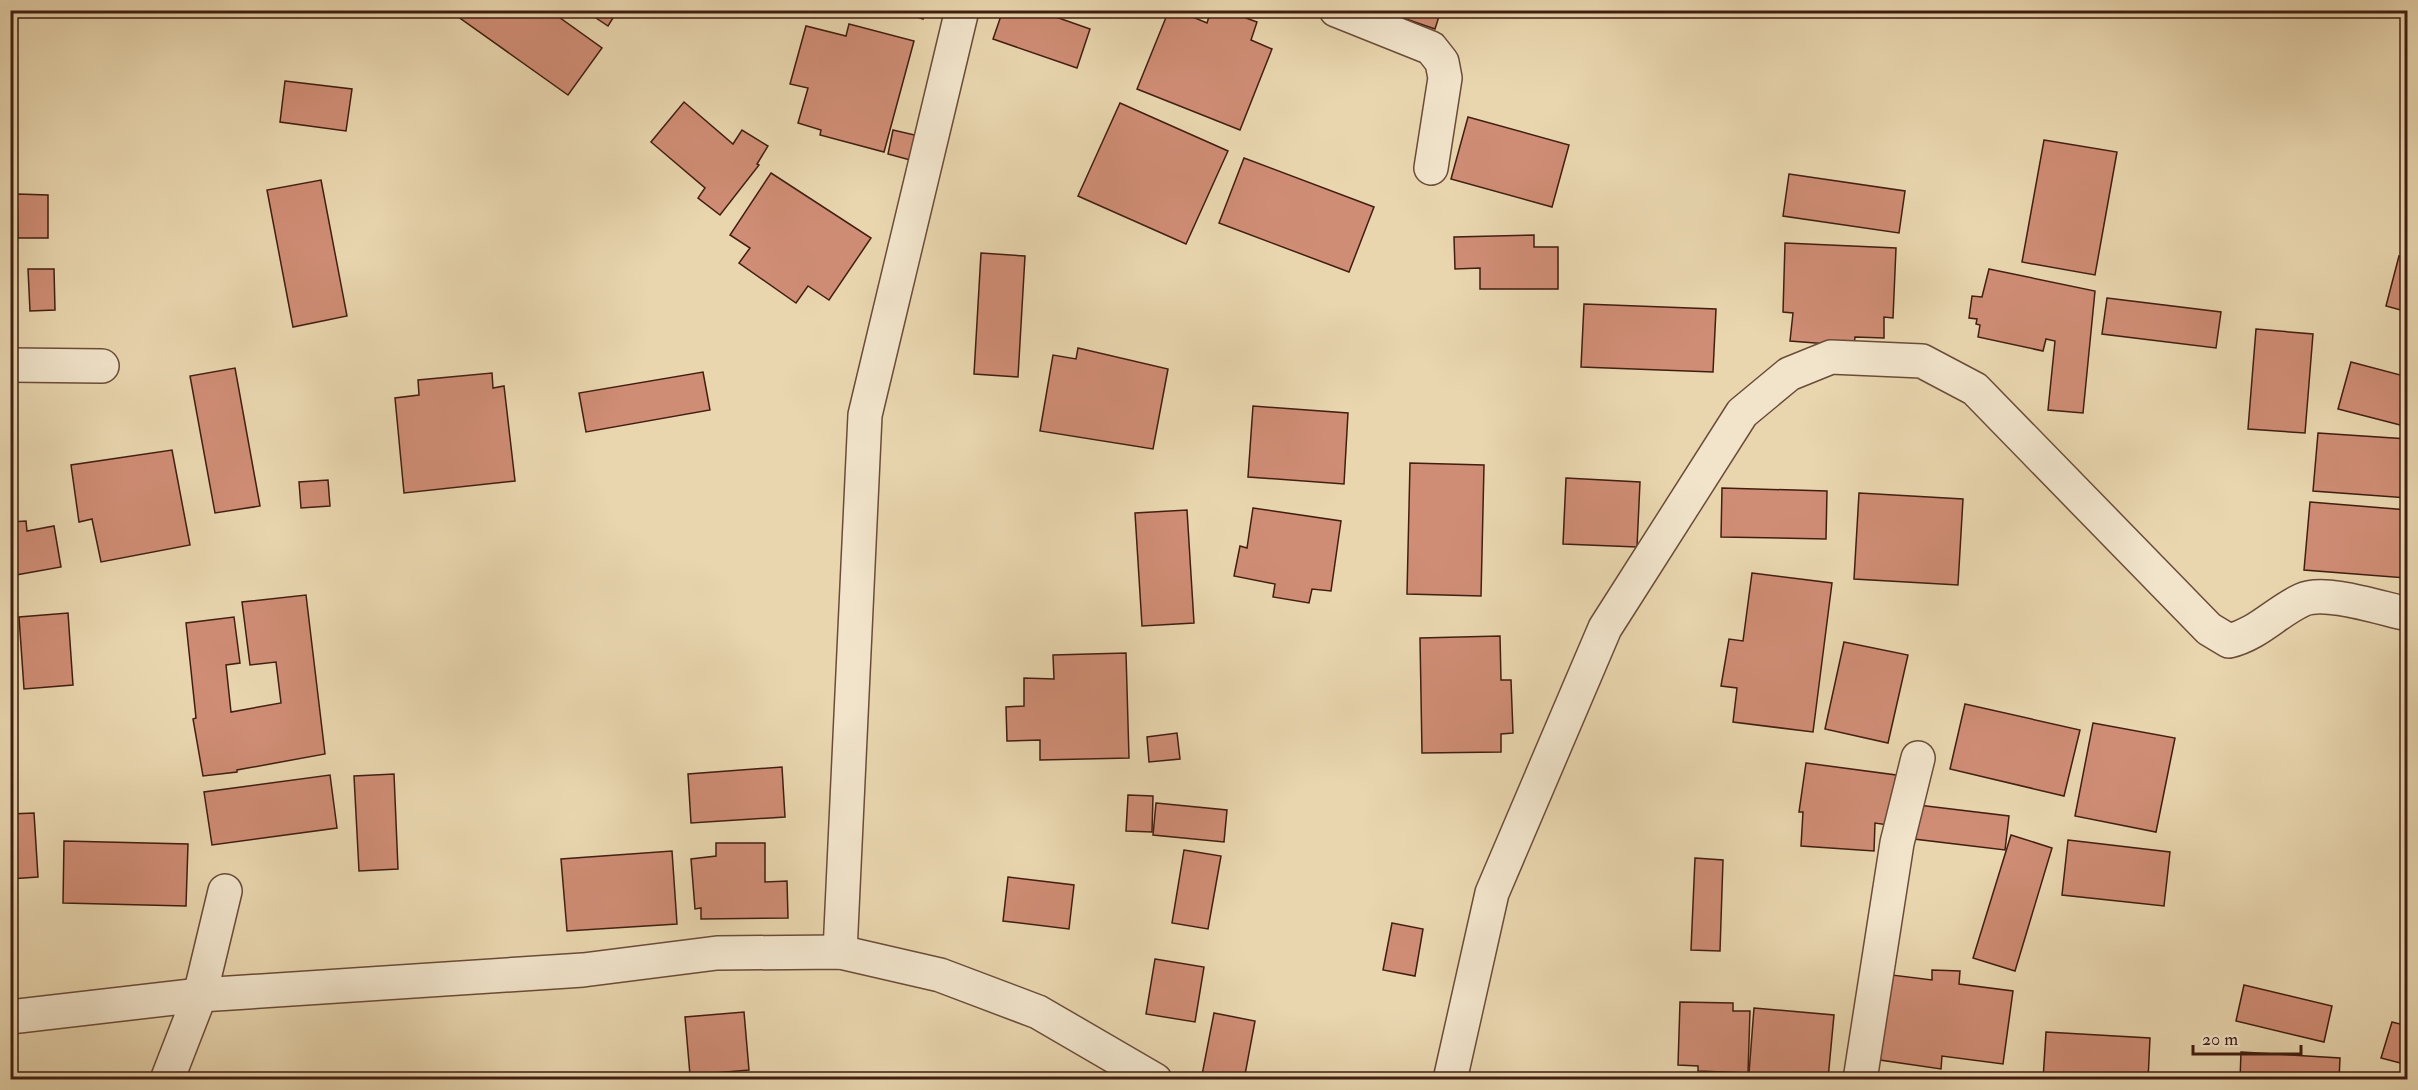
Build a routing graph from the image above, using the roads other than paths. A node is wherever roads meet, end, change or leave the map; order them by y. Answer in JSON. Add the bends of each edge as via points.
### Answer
{"nodes":[{"id":1,"x":962,"y":10,"type":"edge"},
{"id":2,"x":1336,"y":10,"type":"edge"},
{"id":3,"x":1431,"y":168,"type":"dead end"},
{"id":4,"x":10,"y":365,"type":"edge"},
{"id":5,"x":102,"y":366,"type":"dead end"},
{"id":6,"x":2408,"y":614,"type":"edge"},
{"id":7,"x":1918,"y":758,"type":"dead end"},
{"id":8,"x":225,"y":891,"type":"dead end"},
{"id":9,"x":840,"y":952,"type":"junction"},
{"id":10,"x":200,"y":995,"type":"junction"},
{"id":11,"x":10,"y":1017,"type":"edge"},
{"id":12,"x":167,"y":1080,"type":"edge"},
{"id":13,"x":1155,"y":1080,"type":"edge"},
{"id":14,"x":1450,"y":1080,"type":"edge"},
{"id":15,"x":1860,"y":1080,"type":"edge"}],
"edges":[{"from":1,"to":9,"type":"street","via":[[865,415]]},
{"from":2,"to":3,"type":"street","via":[[1431,48],[1442,62],[1445,78]]},
{"from":4,"to":5,"type":"street"},
{"from":6,"to":14,"type":"street","via":[[2327,597],[2304,598],[2247,636],[2229,641],[2209,629],[1975,389],[1922,362],[1831,357],[1790,375],[1742,413],[1605,628],[1492,893]]},
{"from":7,"to":15,"type":"street","via":[[1897,843]]},
{"from":8,"to":10,"type":"street"},
{"from":9,"to":10,"type":"street","via":[[717,953],[583,969]]},
{"from":9,"to":13,"type":"street","via":[[940,975],[1038,1012]]},
{"from":10,"to":11,"type":"street"},
{"from":10,"to":12,"type":"street"}]}
